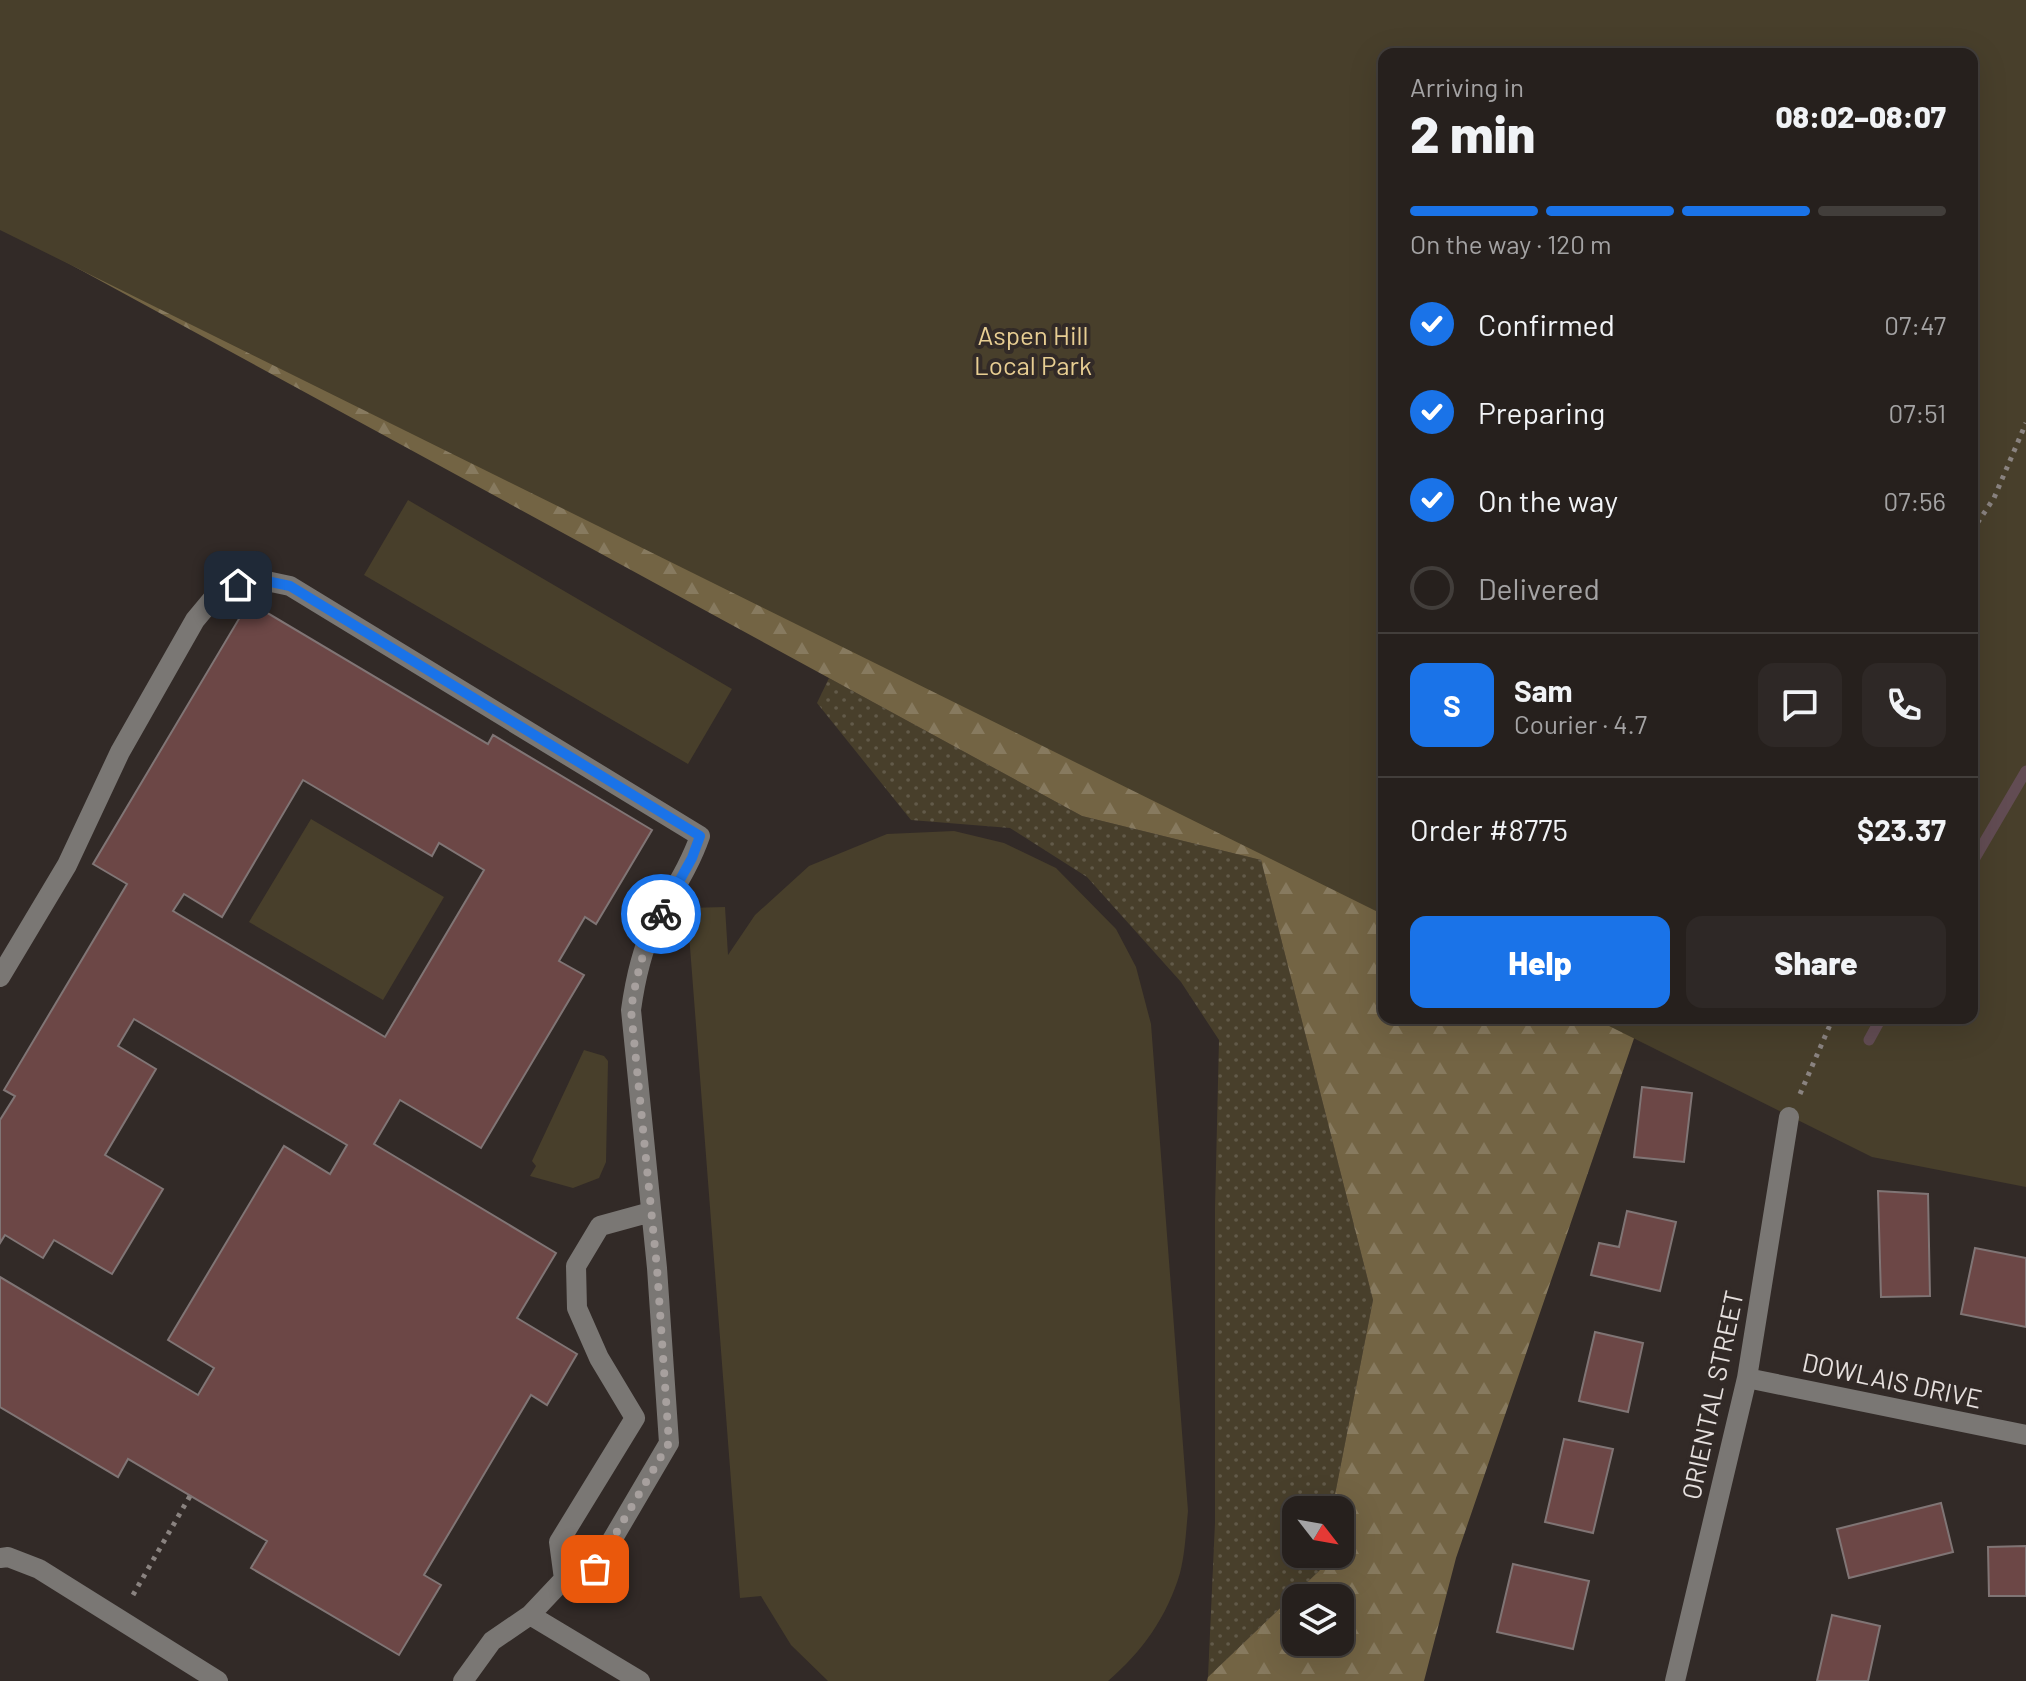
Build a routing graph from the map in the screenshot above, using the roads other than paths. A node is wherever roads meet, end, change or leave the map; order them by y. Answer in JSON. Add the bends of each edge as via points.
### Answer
{"nodes":[{"id":1,"x":0,"y":977,"type":"edge"},
{"id":2,"x":1789,"y":1117,"type":"road end"},
{"id":3,"x":651,"y":1212,"type":"junction"},
{"id":4,"x":1747,"y":1378,"type":"junction"},
{"id":5,"x":2026,"y":1435,"type":"edge"},
{"id":6,"x":0,"y":1558,"type":"edge"},
{"id":7,"x":564,"y":1579,"type":"junction"},
{"id":8,"x":530,"y":1615,"type":"junction"},
{"id":9,"x":218,"y":1681,"type":"edge"},
{"id":10,"x":463,"y":1681,"type":"edge"},
{"id":11,"x":640,"y":1681,"type":"edge"},
{"id":12,"x":1675,"y":1681,"type":"edge"}],
"edges":[{"from":1,"to":3,"type":"street","via":[[67,865],[120,752],[195,620],[220,590],[257,579],[290,586],[700,836],[653,928],[631,1010]]},
{"from":2,"to":4,"type":"street","name":"ORIENTAL STREET"},
{"from":3,"to":7,"type":"street","via":[[669,1443],[595,1569]]},
{"from":3,"to":7,"type":"street","via":[[600,1226],[576,1266],[577,1308],[635,1418],[559,1542]]},
{"from":4,"to":5,"type":"street","name":"DOWLAIS DRIVE"},
{"from":4,"to":12,"type":"street","name":"ORIENTAL STREET"},
{"from":6,"to":9,"type":"street","via":[[39,1569]]},
{"from":7,"to":8,"type":"street"},
{"from":8,"to":10,"type":"street","via":[[492,1641]]},
{"from":8,"to":11,"type":"street"}]}
